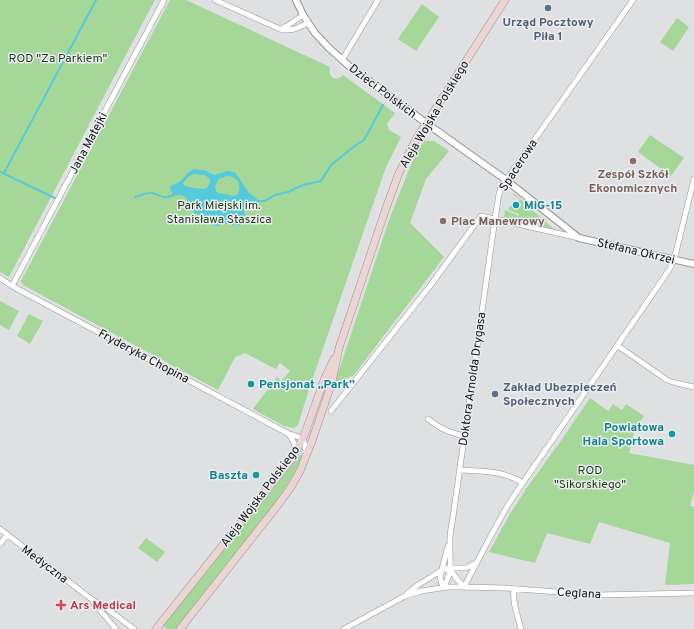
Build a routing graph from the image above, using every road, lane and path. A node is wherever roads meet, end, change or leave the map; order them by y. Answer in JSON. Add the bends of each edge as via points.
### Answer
{"nodes":[{"id":1,"x":164,"y":0,"type":"edge"},
{"id":2,"x":215,"y":0,"type":"edge"},
{"id":3,"x":296,"y":0,"type":"edge"},
{"id":4,"x":378,"y":0,"type":"edge"},
{"id":5,"x":505,"y":0,"type":"edge"},
{"id":6,"x":633,"y":0,"type":"edge"},
{"id":7,"x":303,"y":15,"type":"junction"},
{"id":8,"x":308,"y":23,"type":"junction"},
{"id":9,"x":280,"y":30,"type":"junction"},
{"id":10,"x":342,"y":60,"type":"junction"},
{"id":11,"x":426,"y":123,"type":"junction"},
{"id":12,"x":694,"y":179,"type":"edge"},
{"id":13,"x":506,"y":180,"type":"junction"},
{"id":14,"x":495,"y":219,"type":"junction"},
{"id":15,"x":579,"y":238,"type":"junction"},
{"id":16,"x":674,"y":260,"type":"junction"},
{"id":17,"x":694,"y":264,"type":"edge"},
{"id":18,"x":0,"y":278,"type":"edge"},
{"id":19,"x":12,"y":286,"type":"junction"},
{"id":20,"x":618,"y":346,"type":"junction"},
{"id":21,"x":339,"y":348,"type":"junction"},
{"id":22,"x":694,"y":387,"type":"edge"},
{"id":23,"x":331,"y":411,"type":"dead end"},
{"id":24,"x":428,"y":418,"type":"dead end"},
{"id":25,"x":288,"y":434,"type":"junction"},
{"id":26,"x":464,"y":436,"type":"junction"},
{"id":27,"x":303,"y":440,"type":"junction"},
{"id":28,"x":296,"y":452,"type":"junction"},
{"id":29,"x":307,"y":455,"type":"junction"},
{"id":30,"x":460,"y":470,"type":"junction"},
{"id":31,"x":523,"y":483,"type":"junction"},
{"id":32,"x":0,"y":529,"type":"edge"},
{"id":33,"x":7,"y":535,"type":"junction"},
{"id":34,"x":450,"y":538,"type":"junction"},
{"id":35,"x":0,"y":544,"type":"edge"},
{"id":36,"x":476,"y":563,"type":"junction"},
{"id":37,"x":450,"y":568,"type":"junction"},
{"id":38,"x":442,"y":570,"type":"junction"},
{"id":39,"x":464,"y":586,"type":"junction"},
{"id":40,"x":443,"y":587,"type":"junction"},
{"id":41,"x":514,"y":589,"type":"junction"},
{"id":42,"x":694,"y":593,"type":"edge"},
{"id":43,"x":405,"y":596,"type":"junction"},
{"id":44,"x":90,"y":598,"type":"junction"},
{"id":45,"x":116,"y":629,"type":"edge"},
{"id":46,"x":134,"y":629,"type":"edge"},
{"id":47,"x":156,"y":629,"type":"edge"},
{"id":48,"x":180,"y":629,"type":"edge"},
{"id":49,"x":345,"y":629,"type":"edge"},
{"id":50,"x":521,"y":629,"type":"edge"}],
"edges":[{"from":1,"to":19,"type":"street","name":"Jana Matejki"},
{"from":2,"to":9,"type":"street"},
{"from":3,"to":7,"type":"street","name":"Dzieci Polskich"},
{"from":4,"to":10,"type":"street"},
{"from":5,"to":11,"type":"main road","name":"Aleja Wojska Polskiego"},
{"from":6,"to":13,"type":"street","name":"Spacerowa"},
{"from":7,"to":8,"type":"street","name":"Dzieci Polskich"},
{"from":7,"to":9,"type":"street"},
{"from":8,"to":9,"type":"street","via":[[292,30]]},
{"from":8,"to":10,"type":"street","name":"Dzieci Polskich"},
{"from":10,"to":11,"type":"street","name":"Dzieci Polskich"},
{"from":11,"to":13,"type":"street","name":"Dzieci Polskich"},
{"from":11,"to":21,"type":"main road","name":"Aleja Wojska Polskiego","via":[[408,153],[394,186]]},
{"from":12,"to":16,"type":"street"},
{"from":13,"to":14,"type":"street","name":"Spacerowa","via":[[499,194]]},
{"from":13,"to":15,"type":"street","name":"Stefana Okrzei"},
{"from":14,"to":15,"type":"street","name":"Stefana Okrzei"},
{"from":14,"to":23,"type":"street","via":[[481,216],[430,286]]},
{"from":14,"to":26,"type":"street","name":"Doktora Arnolda Drygasa"},
{"from":15,"to":16,"type":"street","name":"Stefana Okrzei"},
{"from":16,"to":17,"type":"street","name":"Stefana Okrzei"},
{"from":16,"to":20,"type":"street"},
{"from":18,"to":19,"type":"street","name":"Fryderyka Chopina"},
{"from":19,"to":25,"type":"street","name":"Fryderyka Chopina"},
{"from":20,"to":22,"type":"street","via":[[668,380]]},
{"from":20,"to":31,"type":"street"},
{"from":21,"to":27,"type":"main road","name":"Aleja Wojska Polskiego","via":[[324,380]]},
{"from":21,"to":29,"type":"main road","name":"Aleja Wojska Polskiego","via":[[332,382]]},
{"from":24,"to":26,"type":"street","via":[[439,427]]},
{"from":25,"to":27,"type":"street","name":"Fryderyka Chopina"},
{"from":25,"to":28,"type":"street"},
{"from":26,"to":30,"type":"street","name":"Doktora Arnolda Drygasa"},
{"from":27,"to":28,"type":"main road","name":"Aleja Wojska Polskiego"},
{"from":27,"to":29,"type":"street"},
{"from":28,"to":47,"type":"main road","name":"Aleja Wojska Polskiego"},
{"from":29,"to":48,"type":"main road","name":"Aleja Wojska Polskiego","via":[[283,498]]},
{"from":30,"to":31,"type":"street","via":[[504,474]]},
{"from":30,"to":34,"type":"street","name":"Doktora Arnolda Drygasa"},
{"from":31,"to":36,"type":"street"},
{"from":32,"to":33,"type":"street","name":"Medyczna"},
{"from":33,"to":35,"type":"street"},
{"from":33,"to":44,"type":"street","name":"Medyczna"},
{"from":34,"to":37,"type":"street","name":"Doktora Arnolda Drygasa"},
{"from":34,"to":38,"type":"street","name":"Doktora Arnolda Drygasa"},
{"from":36,"to":37,"type":"street","via":[[465,569]]},
{"from":36,"to":39,"type":"street"},
{"from":37,"to":38,"type":"street"},
{"from":37,"to":39,"type":"street"},
{"from":37,"to":40,"type":"street","name":"Doktora Arnolda Drygasa","via":[[448,580]]},
{"from":38,"to":40,"type":"street","name":"Doktora Arnolda Drygasa","via":[[440,580]]},
{"from":38,"to":43,"type":"street"},
{"from":39,"to":40,"type":"street","name":"Ceglana"},
{"from":39,"to":41,"type":"street","name":"Ceglana"},
{"from":40,"to":43,"type":"street","name":"Ceglana"},
{"from":41,"to":42,"type":"street","name":"Ceglana","via":[[598,595]]},
{"from":41,"to":50,"type":"street","via":[[513,596]]},
{"from":43,"to":49,"type":"street"},
{"from":44,"to":45,"type":"street","name":"Medyczna"},
{"from":44,"to":46,"type":"street","name":"Medyczna"}]}
